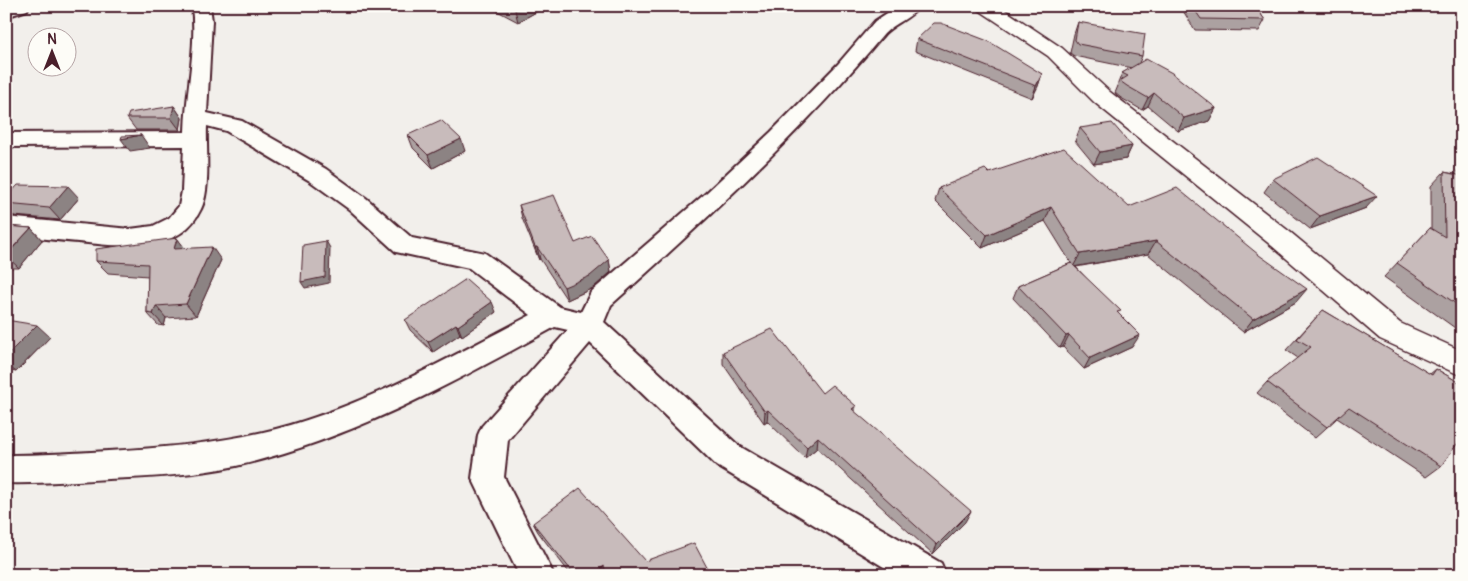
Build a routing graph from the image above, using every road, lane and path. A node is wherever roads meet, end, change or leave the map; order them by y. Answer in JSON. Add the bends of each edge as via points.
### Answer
{"nodes":[{"id":1,"x":20,"y":6,"type":"edge"},
{"id":2,"x":201,"y":6,"type":"edge"},
{"id":3,"x":911,"y":6,"type":"edge"},
{"id":4,"x":986,"y":6,"type":"edge"},
{"id":5,"x":6,"y":11,"type":"edge"},
{"id":6,"x":195,"y":128,"type":"junction"},
{"id":7,"x":6,"y":140,"type":"edge"},
{"id":8,"x":6,"y":226,"type":"edge"},
{"id":9,"x":552,"y":316,"type":"junction"},
{"id":10,"x":588,"y":325,"type":"junction"},
{"id":11,"x":1462,"y":364,"type":"edge"},
{"id":12,"x":6,"y":469,"type":"edge"},
{"id":13,"x":537,"y":575,"type":"edge"},
{"id":14,"x":929,"y":575,"type":"edge"}],
"edges":[{"from":1,"to":5,"type":"street"},
{"from":2,"to":6,"type":"street","via":[[202,56]]},
{"from":3,"to":10,"type":"street","via":[[882,24],[779,137],[714,199],[600,298]]},
{"from":4,"to":11,"type":"main road","via":[[1055,52],[1102,97],[1280,239],[1390,332]]},
{"from":6,"to":7,"type":"street"},
{"from":6,"to":8,"type":"street","via":[[194,192],[190,208],[178,224],[158,234],[130,238]]},
{"from":6,"to":9,"type":"street","via":[[219,121],[234,126],[318,175],[358,204],[405,246],[476,260]]},
{"from":9,"to":10,"type":"street"},
{"from":9,"to":12,"type":"street","via":[[476,357],[363,410],[290,437],[237,452],[160,462]]},
{"from":10,"to":13,"type":"street","via":[[493,435],[488,478]]},
{"from":10,"to":14,"type":"street","via":[[728,456]]}]}
